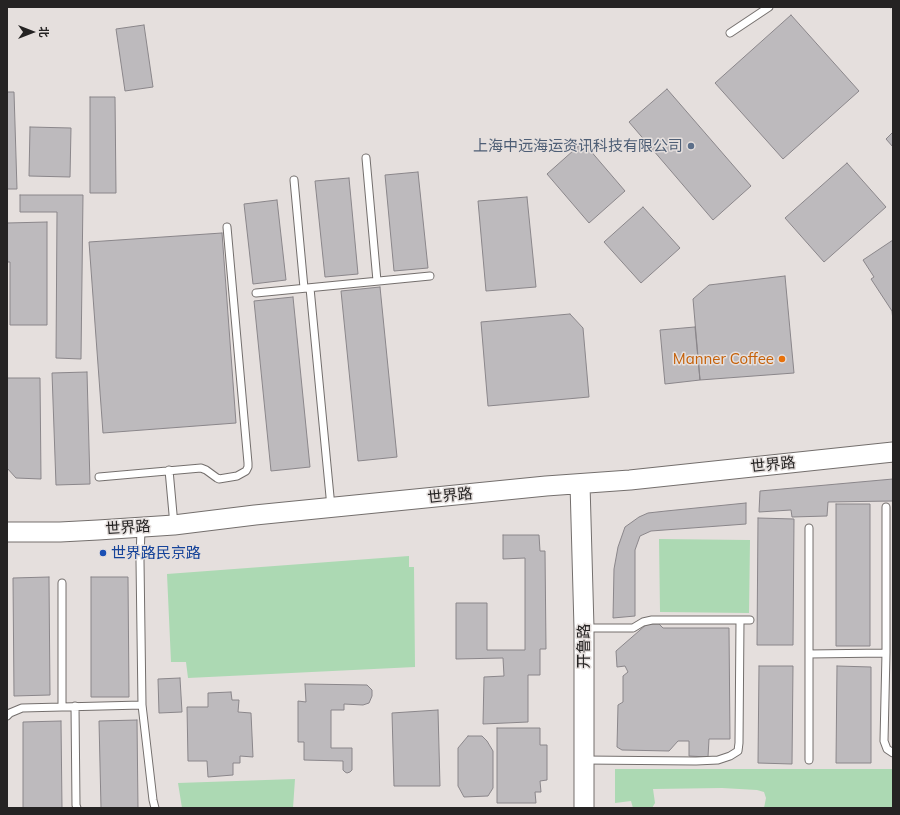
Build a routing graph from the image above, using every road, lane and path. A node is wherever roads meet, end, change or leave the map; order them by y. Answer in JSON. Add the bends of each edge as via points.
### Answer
{"nodes":[{"id":1,"x":769,"y":7,"type":"edge"},
{"id":2,"x":891,"y":7,"type":"edge"},
{"id":3,"x":893,"y":9,"type":"edge"},
{"id":4,"x":730,"y":34,"type":"dead end"},
{"id":5,"x":366,"y":158,"type":"dead end"},
{"id":6,"x":294,"y":180,"type":"dead end"},
{"id":7,"x":227,"y":227,"type":"dead end"},
{"id":8,"x":430,"y":276,"type":"dead end"},
{"id":9,"x":376,"y":281,"type":"junction"},
{"id":10,"x":307,"y":288,"type":"junction"},
{"id":11,"x":256,"y":293,"type":"dead end"},
{"id":12,"x":893,"y":452,"type":"edge"},
{"id":13,"x":169,"y":470,"type":"junction"},
{"id":14,"x":99,"y":477,"type":"dead end"},
{"id":15,"x":580,"y":484,"type":"junction"},
{"id":16,"x":886,"y":507,"type":"dead end"},
{"id":17,"x":331,"y":508,"type":"junction"},
{"id":18,"x":174,"y":525,"type":"junction"},
{"id":19,"x":140,"y":527,"type":"junction"},
{"id":20,"x":809,"y":528,"type":"dead end"},
{"id":21,"x":7,"y":532,"type":"edge"},
{"id":22,"x":62,"y":582,"type":"dead end"},
{"id":23,"x":740,"y":620,"type":"junction"},
{"id":24,"x":750,"y":620,"type":"dead end"},
{"id":25,"x":584,"y":628,"type":"junction"},
{"id":26,"x":886,"y":653,"type":"junction"},
{"id":27,"x":809,"y":654,"type":"junction"},
{"id":28,"x":142,"y":705,"type":"junction"},
{"id":29,"x":75,"y":706,"type":"junction"},
{"id":30,"x":62,"y":707,"type":"junction"},
{"id":31,"x":7,"y":716,"type":"edge"},
{"id":32,"x":893,"y":753,"type":"edge"},
{"id":33,"x":584,"y":760,"type":"junction"},
{"id":34,"x":809,"y":760,"type":"dead end"},
{"id":35,"x":77,"y":808,"type":"edge"},
{"id":36,"x":155,"y":808,"type":"edge"},
{"id":37,"x":584,"y":808,"type":"edge"}],
"edges":[{"from":1,"to":4,"type":"lane"},
{"from":2,"to":3,"type":"path"},
{"from":5,"to":9,"type":"lane"},
{"from":6,"to":10,"type":"lane"},
{"from":7,"to":13,"type":"lane","via":[[248,467],[242,474],[219,479],[201,468]]},
{"from":8,"to":9,"type":"lane"},
{"from":9,"to":10,"type":"lane"},
{"from":10,"to":11,"type":"lane"},
{"from":10,"to":17,"type":"lane"},
{"from":12,"to":15,"type":"street","name":"世界路"},
{"from":13,"to":14,"type":"lane"},
{"from":13,"to":18,"type":"lane"},
{"from":15,"to":17,"type":"street","name":"世界路"},
{"from":15,"to":25,"type":"street","name":"开鲁路"},
{"from":16,"to":26,"type":"lane"},
{"from":17,"to":18,"type":"street","name":"世界路"},
{"from":18,"to":19,"type":"street","name":"世界路"},
{"from":19,"to":21,"type":"street","name":"世界路"},
{"from":19,"to":28,"type":"lane"},
{"from":20,"to":27,"type":"lane"},
{"from":22,"to":30,"type":"lane"},
{"from":23,"to":24,"type":"lane"},
{"from":23,"to":25,"type":"lane","via":[[652,620],[633,628]]},
{"from":23,"to":33,"type":"lane","via":[[738,751],[718,760]]},
{"from":25,"to":33,"type":"street","name":"开鲁路"},
{"from":26,"to":27,"type":"lane"},
{"from":26,"to":32,"type":"lane","via":[[884,741],[887,749]]},
{"from":27,"to":34,"type":"lane"},
{"from":28,"to":29,"type":"lane"},
{"from":28,"to":36,"type":"lane"},
{"from":29,"to":30,"type":"lane"},
{"from":29,"to":35,"type":"lane"},
{"from":30,"to":31,"type":"lane","via":[[22,708]]},
{"from":33,"to":37,"type":"street","name":"开鲁路"}]}
